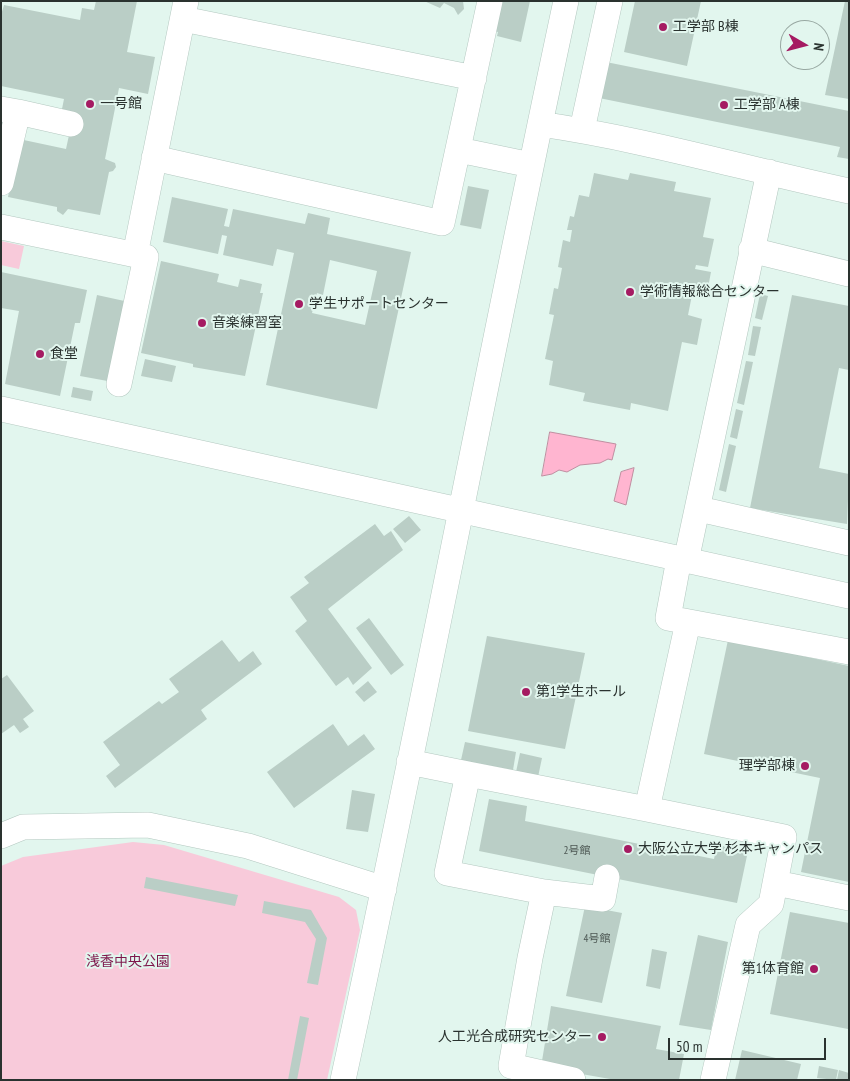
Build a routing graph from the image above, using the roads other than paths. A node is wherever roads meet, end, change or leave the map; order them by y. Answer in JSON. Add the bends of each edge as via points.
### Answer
{"nodes":[{"id":1,"x":490,"y":1,"type":"edge"},
{"id":2,"x":566,"y":1,"type":"edge"},
{"id":3,"x":610,"y":1,"type":"edge"},
{"id":4,"x":184,"y":10,"type":"edge"},
{"id":5,"x":474,"y":78,"type":"junction"},
{"id":6,"x":10,"y":110,"type":"edge"},
{"id":7,"x":71,"y":124,"type":"dead end"},
{"id":8,"x":540,"y":124,"type":"junction"},
{"id":9,"x":582,"y":130,"type":"junction"},
{"id":10,"x":459,"y":150,"type":"junction"},
{"id":11,"x":154,"y":158,"type":"junction"},
{"id":12,"x":531,"y":165,"type":"junction"},
{"id":13,"x":770,"y":172,"type":"junction"},
{"id":14,"x":1,"y":183,"type":"edge"},
{"id":15,"x":849,"y":191,"type":"edge"},
{"id":16,"x":1,"y":227,"type":"edge"},
{"id":17,"x":751,"y":250,"type":"junction"},
{"id":18,"x":135,"y":255,"type":"junction"},
{"id":19,"x":849,"y":274,"type":"edge"},
{"id":20,"x":119,"y":384,"type":"dead end"},
{"id":21,"x":1,"y":409,"type":"edge"},
{"id":22,"x":699,"y":509,"type":"junction"},
{"id":23,"x":460,"y":510,"type":"junction"},
{"id":24,"x":849,"y":543,"type":"edge"},
{"id":25,"x":683,"y":560,"type":"junction"},
{"id":26,"x":849,"y":596,"type":"edge"},
{"id":27,"x":688,"y":622,"type":"junction"},
{"id":28,"x":849,"y":652,"type":"edge"},
{"id":29,"x":410,"y":762,"type":"junction"},
{"id":30,"x":468,"y":774,"type":"junction"},
{"id":31,"x":647,"y":809,"type":"junction"},
{"id":32,"x":1,"y":836,"type":"edge"},
{"id":33,"x":776,"y":883,"type":"junction"},
{"id":34,"x":384,"y":888,"type":"junction"},
{"id":35,"x":544,"y":892,"type":"junction"},
{"id":36,"x":604,"y":895,"type":"dead end"},
{"id":37,"x":849,"y":898,"type":"edge"},
{"id":38,"x":343,"y":1080,"type":"edge"},
{"id":39,"x":573,"y":1080,"type":"edge"},
{"id":40,"x":713,"y":1080,"type":"edge"}],
"edges":[{"from":1,"to":5,"type":"street"},
{"from":2,"to":8,"type":"street"},
{"from":3,"to":9,"type":"street"},
{"from":4,"to":5,"type":"street"},
{"from":4,"to":11,"type":"street","via":[[161,77]]},
{"from":5,"to":10,"type":"street"},
{"from":6,"to":7,"type":"street"},
{"from":6,"to":14,"type":"street"},
{"from":8,"to":9,"type":"street"},
{"from":8,"to":12,"type":"street"},
{"from":9,"to":13,"type":"street"},
{"from":10,"to":11,"type":"street","via":[[442,223]]},
{"from":10,"to":12,"type":"street"},
{"from":11,"to":18,"type":"street"},
{"from":12,"to":23,"type":"street"},
{"from":13,"to":15,"type":"street"},
{"from":13,"to":17,"type":"street"},
{"from":16,"to":18,"type":"street"},
{"from":17,"to":19,"type":"street"},
{"from":17,"to":22,"type":"street"},
{"from":18,"to":20,"type":"street","via":[[146,257]]},
{"from":21,"to":23,"type":"street"},
{"from":22,"to":24,"type":"street"},
{"from":22,"to":25,"type":"street"},
{"from":23,"to":25,"type":"street"},
{"from":23,"to":29,"type":"street"},
{"from":25,"to":26,"type":"street"},
{"from":25,"to":27,"type":"street","via":[[668,618]]},
{"from":27,"to":28,"type":"street"},
{"from":27,"to":31,"type":"street"},
{"from":29,"to":30,"type":"street"},
{"from":29,"to":34,"type":"street"},
{"from":30,"to":31,"type":"street"},
{"from":30,"to":35,"type":"street","via":[[447,873]]},
{"from":31,"to":33,"type":"street","via":[[784,837]]},
{"from":32,"to":34,"type":"street","via":[[22,827],[148,825],[248,846]]},
{"from":33,"to":37,"type":"street"},
{"from":33,"to":40,"type":"street","via":[[771,904],[748,925]]},
{"from":34,"to":38,"type":"street"},
{"from":35,"to":36,"type":"street"},
{"from":35,"to":39,"type":"street","via":[[512,1066]]}]}
